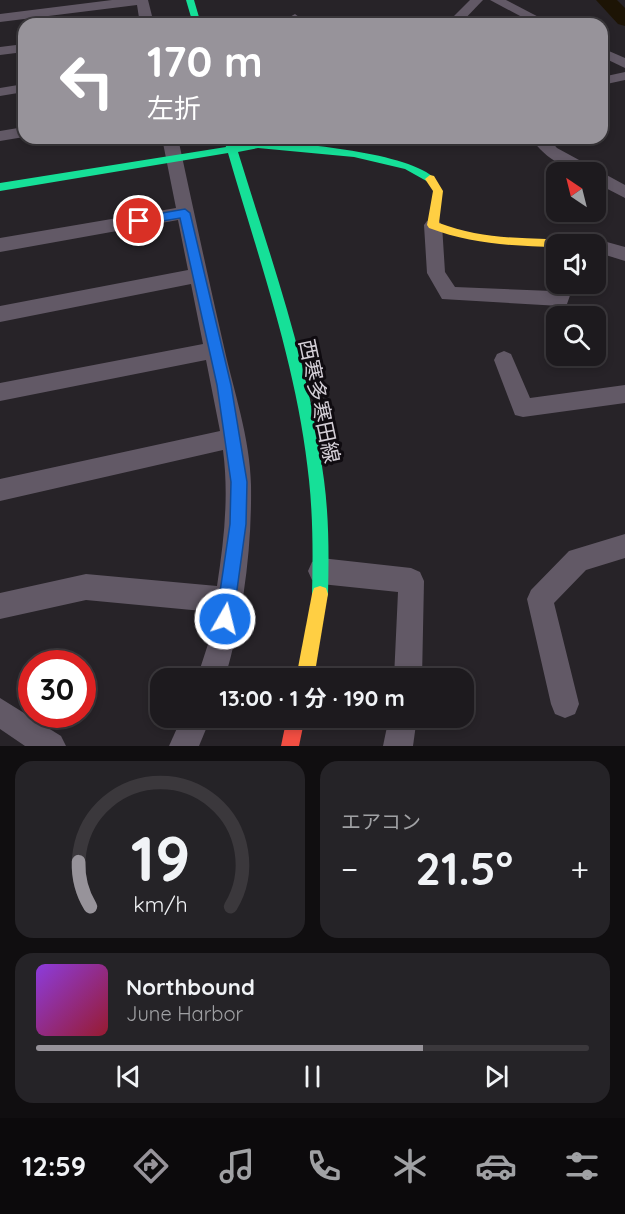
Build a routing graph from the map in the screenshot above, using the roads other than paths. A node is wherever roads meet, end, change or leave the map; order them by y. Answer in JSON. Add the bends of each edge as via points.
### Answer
{"nodes":[{"id":1,"x":190,"y":0,"type":"edge"},
{"id":2,"x":477,"y":0,"type":"edge"},
{"id":3,"x":496,"y":0,"type":"edge"},
{"id":4,"x":0,"y":18,"type":"edge"},
{"id":5,"x":146,"y":18,"type":"edge"},
{"id":6,"x":195,"y":18,"type":"edge"},
{"id":7,"x":459,"y":18,"type":"edge"},
{"id":8,"x":533,"y":18,"type":"edge"},
{"id":9,"x":18,"y":49,"type":"edge"},
{"id":10,"x":0,"y":51,"type":"edge"},
{"id":11,"x":608,"y":55,"type":"edge"},
{"id":12,"x":625,"y":64,"type":"edge"},
{"id":13,"x":625,"y":76,"type":"edge"},
{"id":14,"x":608,"y":80,"type":"edge"},
{"id":15,"x":18,"y":89,"type":"edge"},
{"id":16,"x":0,"y":92,"type":"edge"},
{"id":17,"x":18,"y":133,"type":"edge"},
{"id":18,"x":0,"y":136,"type":"edge"},
{"id":19,"x":230,"y":144,"type":"edge"},
{"id":20,"x":544,"y":144,"type":"edge"},
{"id":21,"x":172,"y":148,"type":"edge"},
{"id":22,"x":570,"y":162,"type":"edge"},
{"id":23,"x":606,"y":182,"type":"edge"},
{"id":24,"x":0,"y":187,"type":"edge"},
{"id":25,"x":625,"y":192,"type":"edge"},
{"id":26,"x":185,"y":213,"type":"junction"},
{"id":27,"x":433,"y":225,"type":"junction"},
{"id":28,"x":546,"y":243,"type":"edge"},
{"id":29,"x":0,"y":245,"type":"edge"},
{"id":30,"x":606,"y":249,"type":"edge"},
{"id":31,"x":625,"y":254,"type":"edge"},
{"id":32,"x":199,"y":275,"type":"junction"},
{"id":33,"x":561,"y":294,"type":"edge"},
{"id":34,"x":0,"y":314,"type":"edge"},
{"id":35,"x":214,"y":350,"type":"junction"},
{"id":36,"x":504,"y":360,"type":"dead end"},
{"id":37,"x":0,"y":392,"type":"edge"},
{"id":38,"x":625,"y":394,"type":"edge"},
{"id":39,"x":233,"y":438,"type":"junction"},
{"id":40,"x":0,"y":490,"type":"edge"},
{"id":41,"x":625,"y":546,"type":"edge"},
{"id":42,"x":321,"y":571,"type":"junction"},
{"id":43,"x":227,"y":600,"type":"junction"},
{"id":44,"x":0,"y":606,"type":"edge"},
{"id":45,"x":214,"y":668,"type":"edge"},
{"id":46,"x":307,"y":668,"type":"edge"},
{"id":47,"x":408,"y":668,"type":"edge"},
{"id":48,"x":565,"y":704,"type":"dead end"},
{"id":49,"x":0,"y":712,"type":"edge"},
{"id":50,"x":192,"y":728,"type":"edge"},
{"id":51,"x":294,"y":728,"type":"edge"},
{"id":52,"x":401,"y":728,"type":"edge"},
{"id":53,"x":51,"y":746,"type":"edge"},
{"id":54,"x":184,"y":746,"type":"edge"},
{"id":55,"x":290,"y":746,"type":"edge"},
{"id":56,"x":398,"y":746,"type":"edge"}],
"edges":[{"from":1,"to":6,"type":"street"},
{"from":2,"to":7,"type":"street"},
{"from":3,"to":8,"type":"street"},
{"from":4,"to":5,"type":"street","via":[[142,0]]},
{"from":9,"to":10,"type":"street"},
{"from":11,"to":12,"type":"street"},
{"from":13,"to":14,"type":"street"},
{"from":15,"to":16,"type":"street"},
{"from":17,"to":18,"type":"street"},
{"from":19,"to":21,"type":"street"},
{"from":19,"to":27,"type":"street","via":[[279,145],[384,159],[415,169],[429,176],[437,187],[439,199],[431,214]]},
{"from":19,"to":42,"type":"street","name":"西寒多寒田線","via":[[300,390],[318,501]]},
{"from":20,"to":22,"type":"street"},
{"from":21,"to":24,"type":"street"},
{"from":21,"to":26,"type":"street"},
{"from":23,"to":25,"type":"street"},
{"from":26,"to":29,"type":"street"},
{"from":26,"to":32,"type":"street"},
{"from":27,"to":28,"type":"street","via":[[447,234],[471,239]]},
{"from":27,"to":33,"type":"street","via":[[436,273],[449,294],[560,299]]},
{"from":30,"to":31,"type":"street"},
{"from":32,"to":34,"type":"street"},
{"from":32,"to":35,"type":"street"},
{"from":35,"to":37,"type":"street"},
{"from":35,"to":39,"type":"street"},
{"from":36,"to":38,"type":"street","via":[[523,408]]},
{"from":39,"to":40,"type":"street"},
{"from":39,"to":43,"type":"street","via":[[239,482],[238,524]]},
{"from":41,"to":48,"type":"street","via":[[578,560],[540,599]]},
{"from":42,"to":46,"type":"street","name":"西寒多寒田線"},
{"from":42,"to":47,"type":"street","via":[[411,581]]},
{"from":43,"to":44,"type":"street","via":[[86,587]]},
{"from":43,"to":45,"type":"street"},
{"from":49,"to":53,"type":"street"},
{"from":50,"to":54,"type":"street"},
{"from":51,"to":55,"type":"street"},
{"from":52,"to":56,"type":"street"}]}
